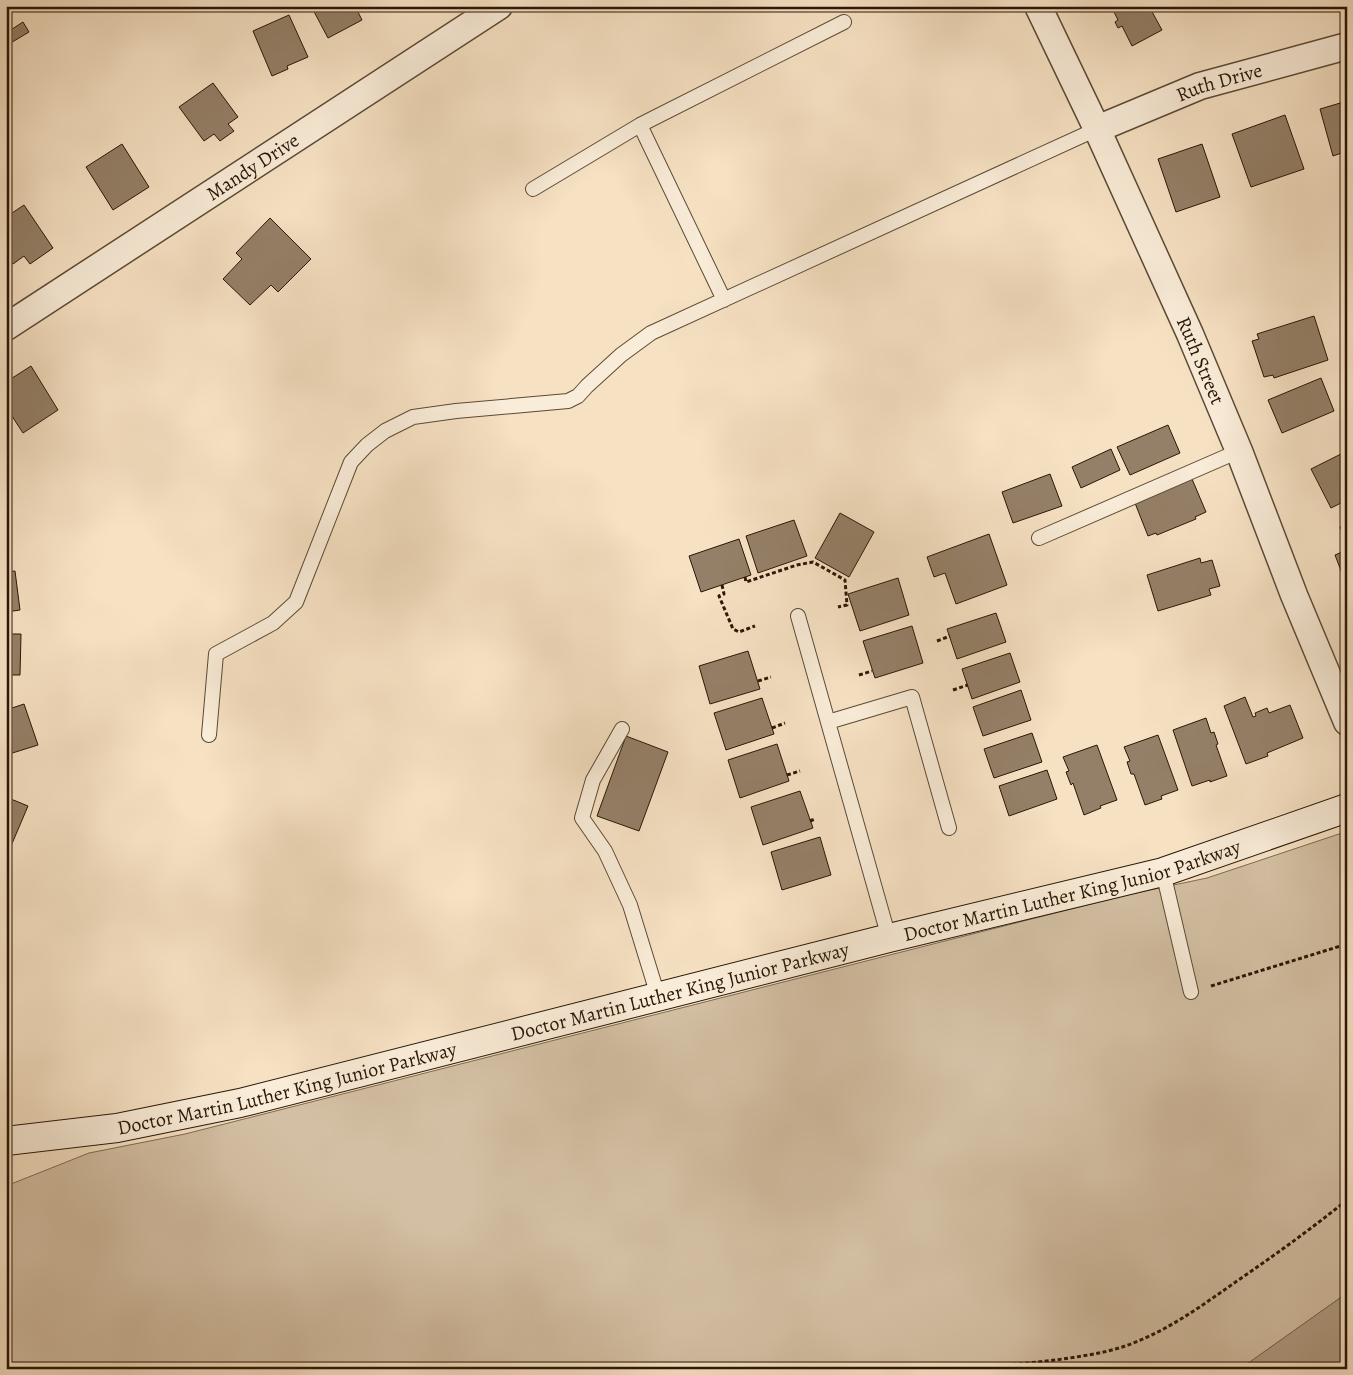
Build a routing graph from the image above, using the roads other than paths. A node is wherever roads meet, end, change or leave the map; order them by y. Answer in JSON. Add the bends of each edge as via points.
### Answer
{"nodes":[{"id":1,"x":499,"y":6,"type":"edge"},
{"id":2,"x":1038,"y":6,"type":"edge"},
{"id":3,"x":844,"y":22,"type":"dead end"},
{"id":4,"x":1347,"y":46,"type":"edge"},
{"id":5,"x":640,"y":125,"type":"junction"},
{"id":6,"x":1097,"y":130,"type":"junction"},
{"id":7,"x":533,"y":189,"type":"dead end"},
{"id":8,"x":724,"y":300,"type":"junction"},
{"id":9,"x":6,"y":327,"type":"edge"},
{"id":10,"x":1239,"y":451,"type":"junction"},
{"id":11,"x":1039,"y":538,"type":"dead end"},
{"id":12,"x":798,"y":616,"type":"dead end"},
{"id":13,"x":828,"y":722,"type":"junction"},
{"id":14,"x":1347,"y":722,"type":"edge"},
{"id":15,"x":622,"y":730,"type":"dead end"},
{"id":16,"x":209,"y":735,"type":"dead end"},
{"id":17,"x":1347,"y":808,"type":"edge"},
{"id":18,"x":949,"y":828,"type":"dead end"},
{"id":19,"x":1163,"y":872,"type":"junction"},
{"id":20,"x":889,"y":938,"type":"junction"},
{"id":21,"x":1191,"y":992,"type":"dead end"},
{"id":22,"x":658,"y":996,"type":"junction"},
{"id":23,"x":6,"y":1141,"type":"edge"}],
"edges":[{"from":1,"to":9,"type":"street","name":"Mandy Drive"},
{"from":2,"to":6,"type":"street","name":"Ruth Street"},
{"from":3,"to":5,"type":"lane"},
{"from":4,"to":6,"type":"street","name":"Ruth Drive","via":[[1200,86]]},
{"from":5,"to":7,"type":"lane"},
{"from":5,"to":8,"type":"lane"},
{"from":6,"to":8,"type":"lane"},
{"from":6,"to":10,"type":"street","name":"Ruth Street","via":[[1190,334]]},
{"from":8,"to":16,"type":"lane","via":[[651,334],[621,355],[578,396],[568,400],[413,417],[366,445],[351,462],[296,602],[273,623],[216,654]]},
{"from":10,"to":11,"type":"lane"},
{"from":10,"to":14,"type":"street","name":"Ruth Street"},
{"from":12,"to":13,"type":"lane"},
{"from":13,"to":18,"type":"lane","via":[[912,697]]},
{"from":13,"to":20,"type":"lane"},
{"from":15,"to":22,"type":"lane","via":[[593,780],[582,818],[605,851],[630,905]]},
{"from":17,"to":19,"type":"main road","name":"Doctor Martin Luther King Junior Parkway"},
{"from":19,"to":20,"type":"main road","name":"Doctor Martin Luther King Junior Parkway"},
{"from":19,"to":21,"type":"lane"},
{"from":20,"to":22,"type":"main road","name":"Doctor Martin Luther King Junior Parkway"},
{"from":22,"to":23,"type":"main road","name":"Doctor Martin Luther King Junior Parkway","via":[[240,1102],[117,1128]]}]}
